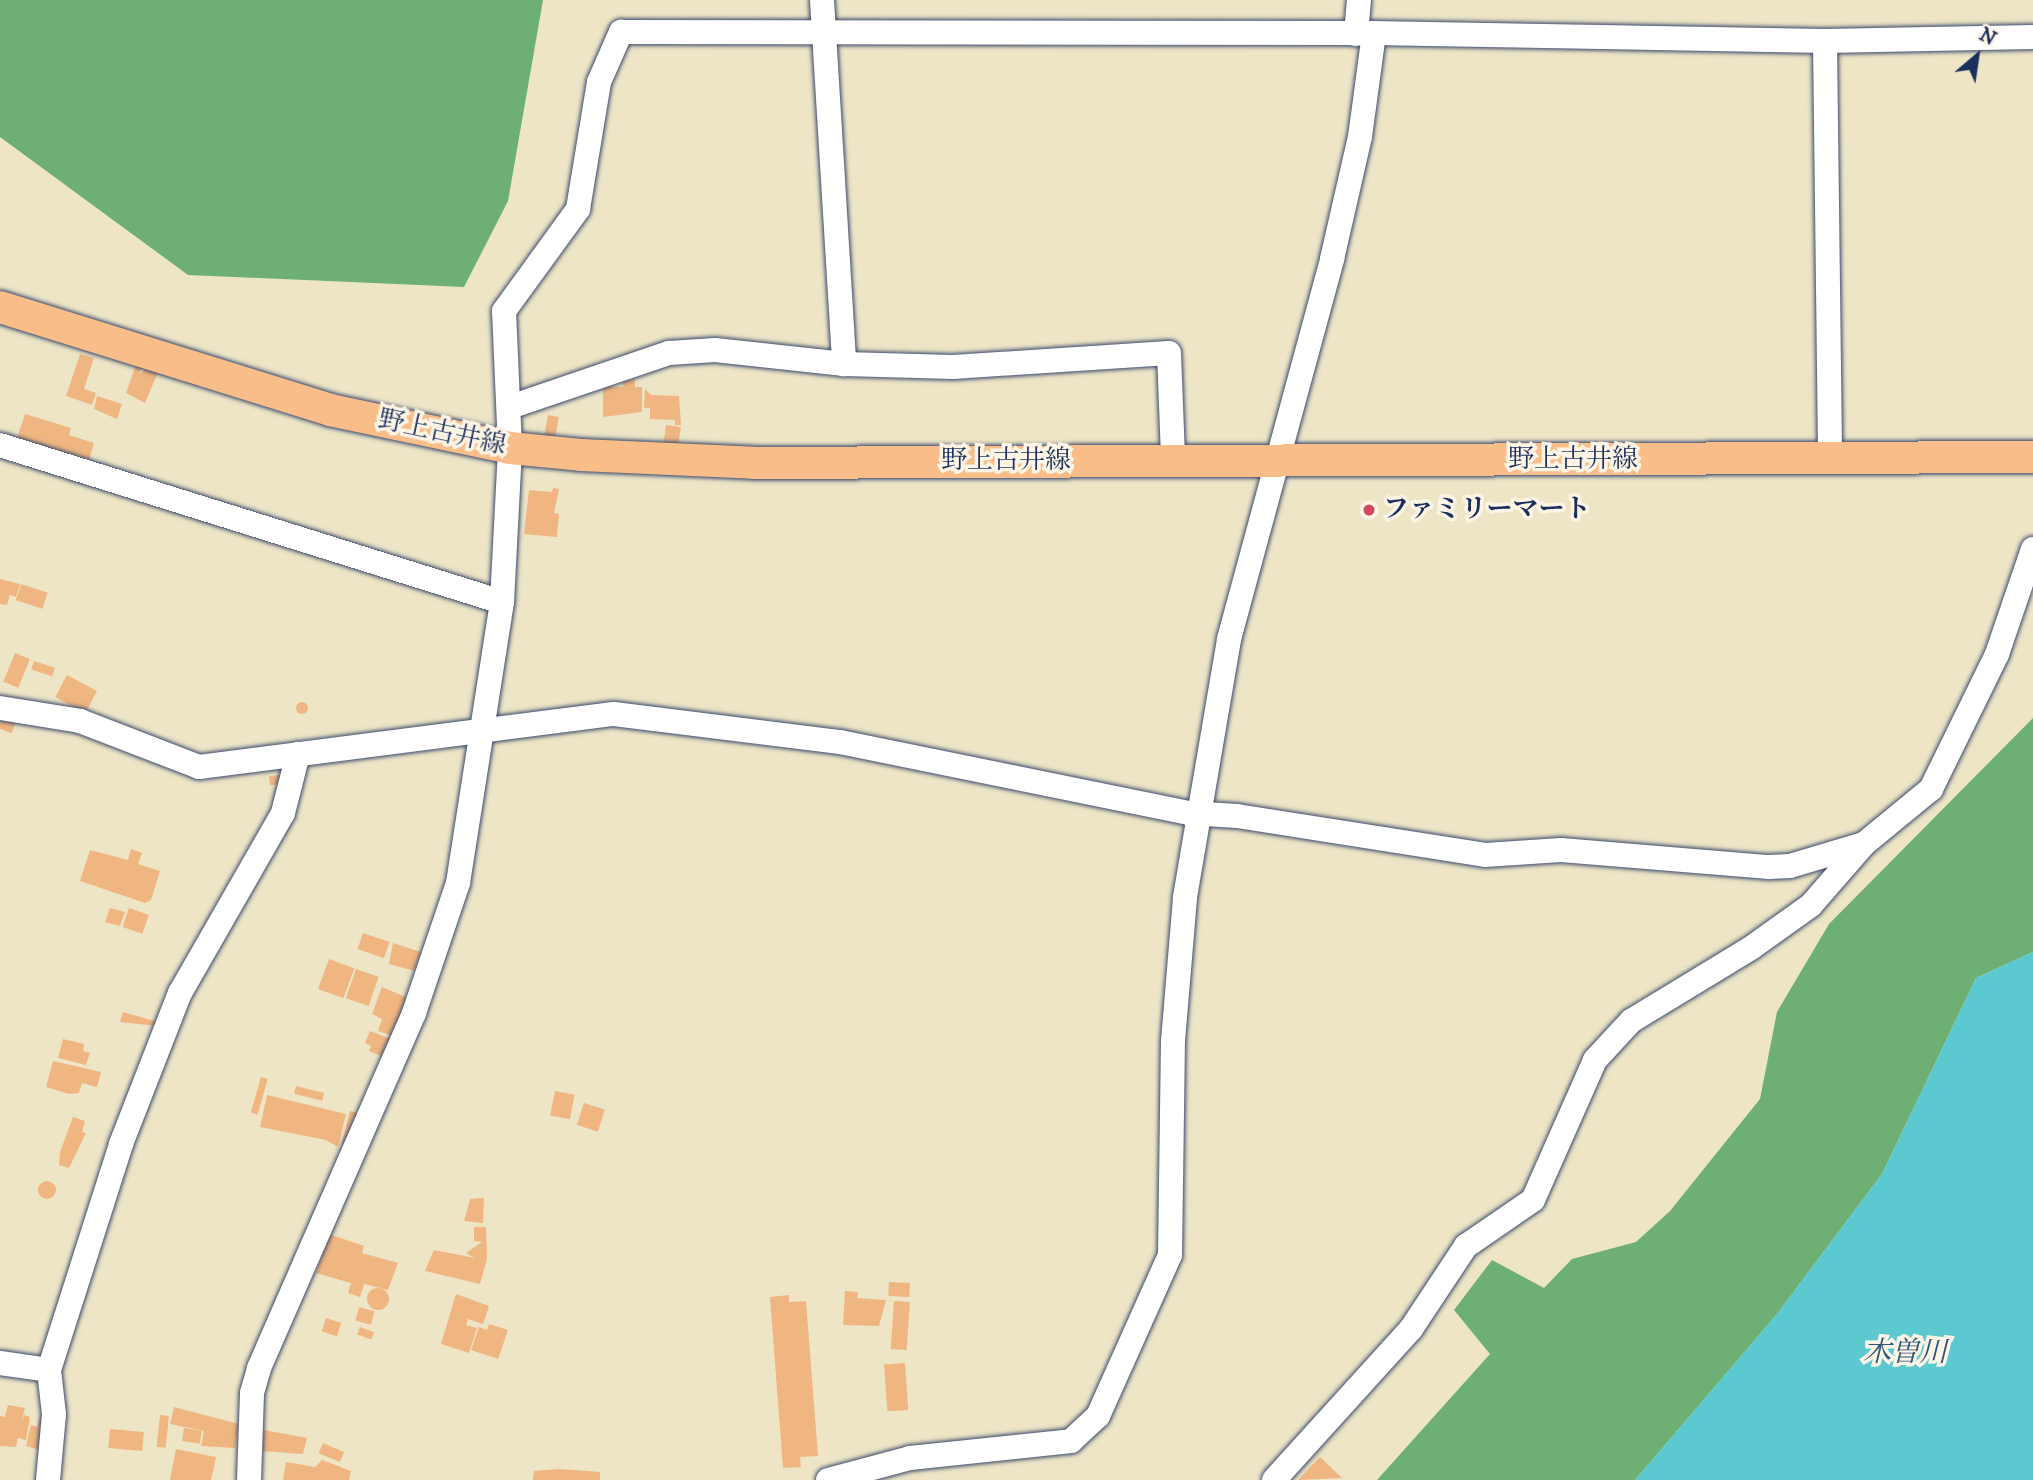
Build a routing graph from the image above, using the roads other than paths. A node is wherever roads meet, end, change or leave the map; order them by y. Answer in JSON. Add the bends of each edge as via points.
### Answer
{"nodes":[{"id":1,"x":822,"y":0,"type":"edge"},
{"id":2,"x":1359,"y":0,"type":"edge"},
{"id":3,"x":823,"y":33,"type":"junction"},
{"id":4,"x":1365,"y":33,"type":"junction"},
{"id":5,"x":2033,"y":37,"type":"edge"},
{"id":6,"x":1825,"y":41,"type":"junction"},
{"id":7,"x":0,"y":307,"type":"edge"},
{"id":8,"x":844,"y":364,"type":"junction"},
{"id":9,"x":510,"y":407,"type":"junction"},
{"id":10,"x":0,"y":445,"type":"edge"},
{"id":11,"x":510,"y":448,"type":"junction"},
{"id":12,"x":2033,"y":457,"type":"edge"},
{"id":13,"x":1173,"y":459,"type":"junction"},
{"id":14,"x":1278,"y":459,"type":"junction"},
{"id":15,"x":1830,"y":462,"type":"junction"},
{"id":16,"x":2033,"y":550,"type":"edge"},
{"id":17,"x":502,"y":602,"type":"junction"},
{"id":18,"x":0,"y":708,"type":"edge"},
{"id":19,"x":481,"y":730,"type":"junction"},
{"id":20,"x":298,"y":754,"type":"junction"},
{"id":21,"x":1201,"y":814,"type":"junction"},
{"id":22,"x":1864,"y":845,"type":"junction"},
{"id":23,"x":0,"y":1363,"type":"edge"},
{"id":24,"x":49,"y":1370,"type":"junction"},
{"id":25,"x":48,"y":1480,"type":"edge"},
{"id":26,"x":249,"y":1480,"type":"edge"},
{"id":27,"x":828,"y":1480,"type":"edge"},
{"id":28,"x":1274,"y":1480,"type":"edge"}],
"edges":[{"from":1,"to":3,"type":"street"},
{"from":2,"to":4,"type":"street"},
{"from":3,"to":4,"type":"street"},
{"from":3,"to":8,"type":"street"},
{"from":3,"to":9,"type":"street","via":[[621,32],[599,82],[578,209],[504,311]]},
{"from":4,"to":6,"type":"street"},
{"from":4,"to":14,"type":"street","via":[[1351,178]]},
{"from":5,"to":6,"type":"street"},
{"from":6,"to":15,"type":"street"},
{"from":7,"to":11,"type":"main road","name":"野上古井線","via":[[330,410]]},
{"from":8,"to":9,"type":"street","via":[[715,351],[670,353]]},
{"from":8,"to":13,"type":"street","via":[[953,367],[1169,353]]},
{"from":9,"to":11,"type":"street"},
{"from":10,"to":17,"type":"street"},
{"from":11,"to":13,"type":"main road","name":"野上古井線","via":[[754,463]]},
{"from":11,"to":17,"type":"street"},
{"from":12,"to":15,"type":"main road","name":"野上古井線"},
{"from":13,"to":14,"type":"main road","name":"野上古井線"},
{"from":14,"to":15,"type":"main road","name":"野上古井線"},
{"from":14,"to":21,"type":"street","via":[[1229,639]]},
{"from":16,"to":22,"type":"street","via":[[1997,654],[1931,789]]},
{"from":17,"to":19,"type":"street"},
{"from":18,"to":20,"type":"street","via":[[80,721],[199,766]]},
{"from":19,"to":20,"type":"street"},
{"from":19,"to":21,"type":"street","via":[[614,714],[709,725],[922,756],[1012,779]]},
{"from":19,"to":26,"type":"street","via":[[458,883],[414,1013],[259,1368],[252,1393]]},
{"from":20,"to":24,"type":"street","via":[[283,813],[160,1036]]},
{"from":21,"to":22,"type":"street","via":[[1485,855],[1561,850],[1769,867],[1809,862],[1836,849]]},
{"from":21,"to":27,"type":"street","via":[[1185,897],[1173,1041],[1171,1255],[1098,1416],[1071,1441],[910,1458]]},
{"from":22,"to":28,"type":"street","via":[[1811,905],[1751,948],[1631,1021],[1595,1060],[1533,1200],[1466,1246],[1411,1329]]},
{"from":23,"to":24,"type":"street"},
{"from":24,"to":25,"type":"street","via":[[54,1414]]}]}
